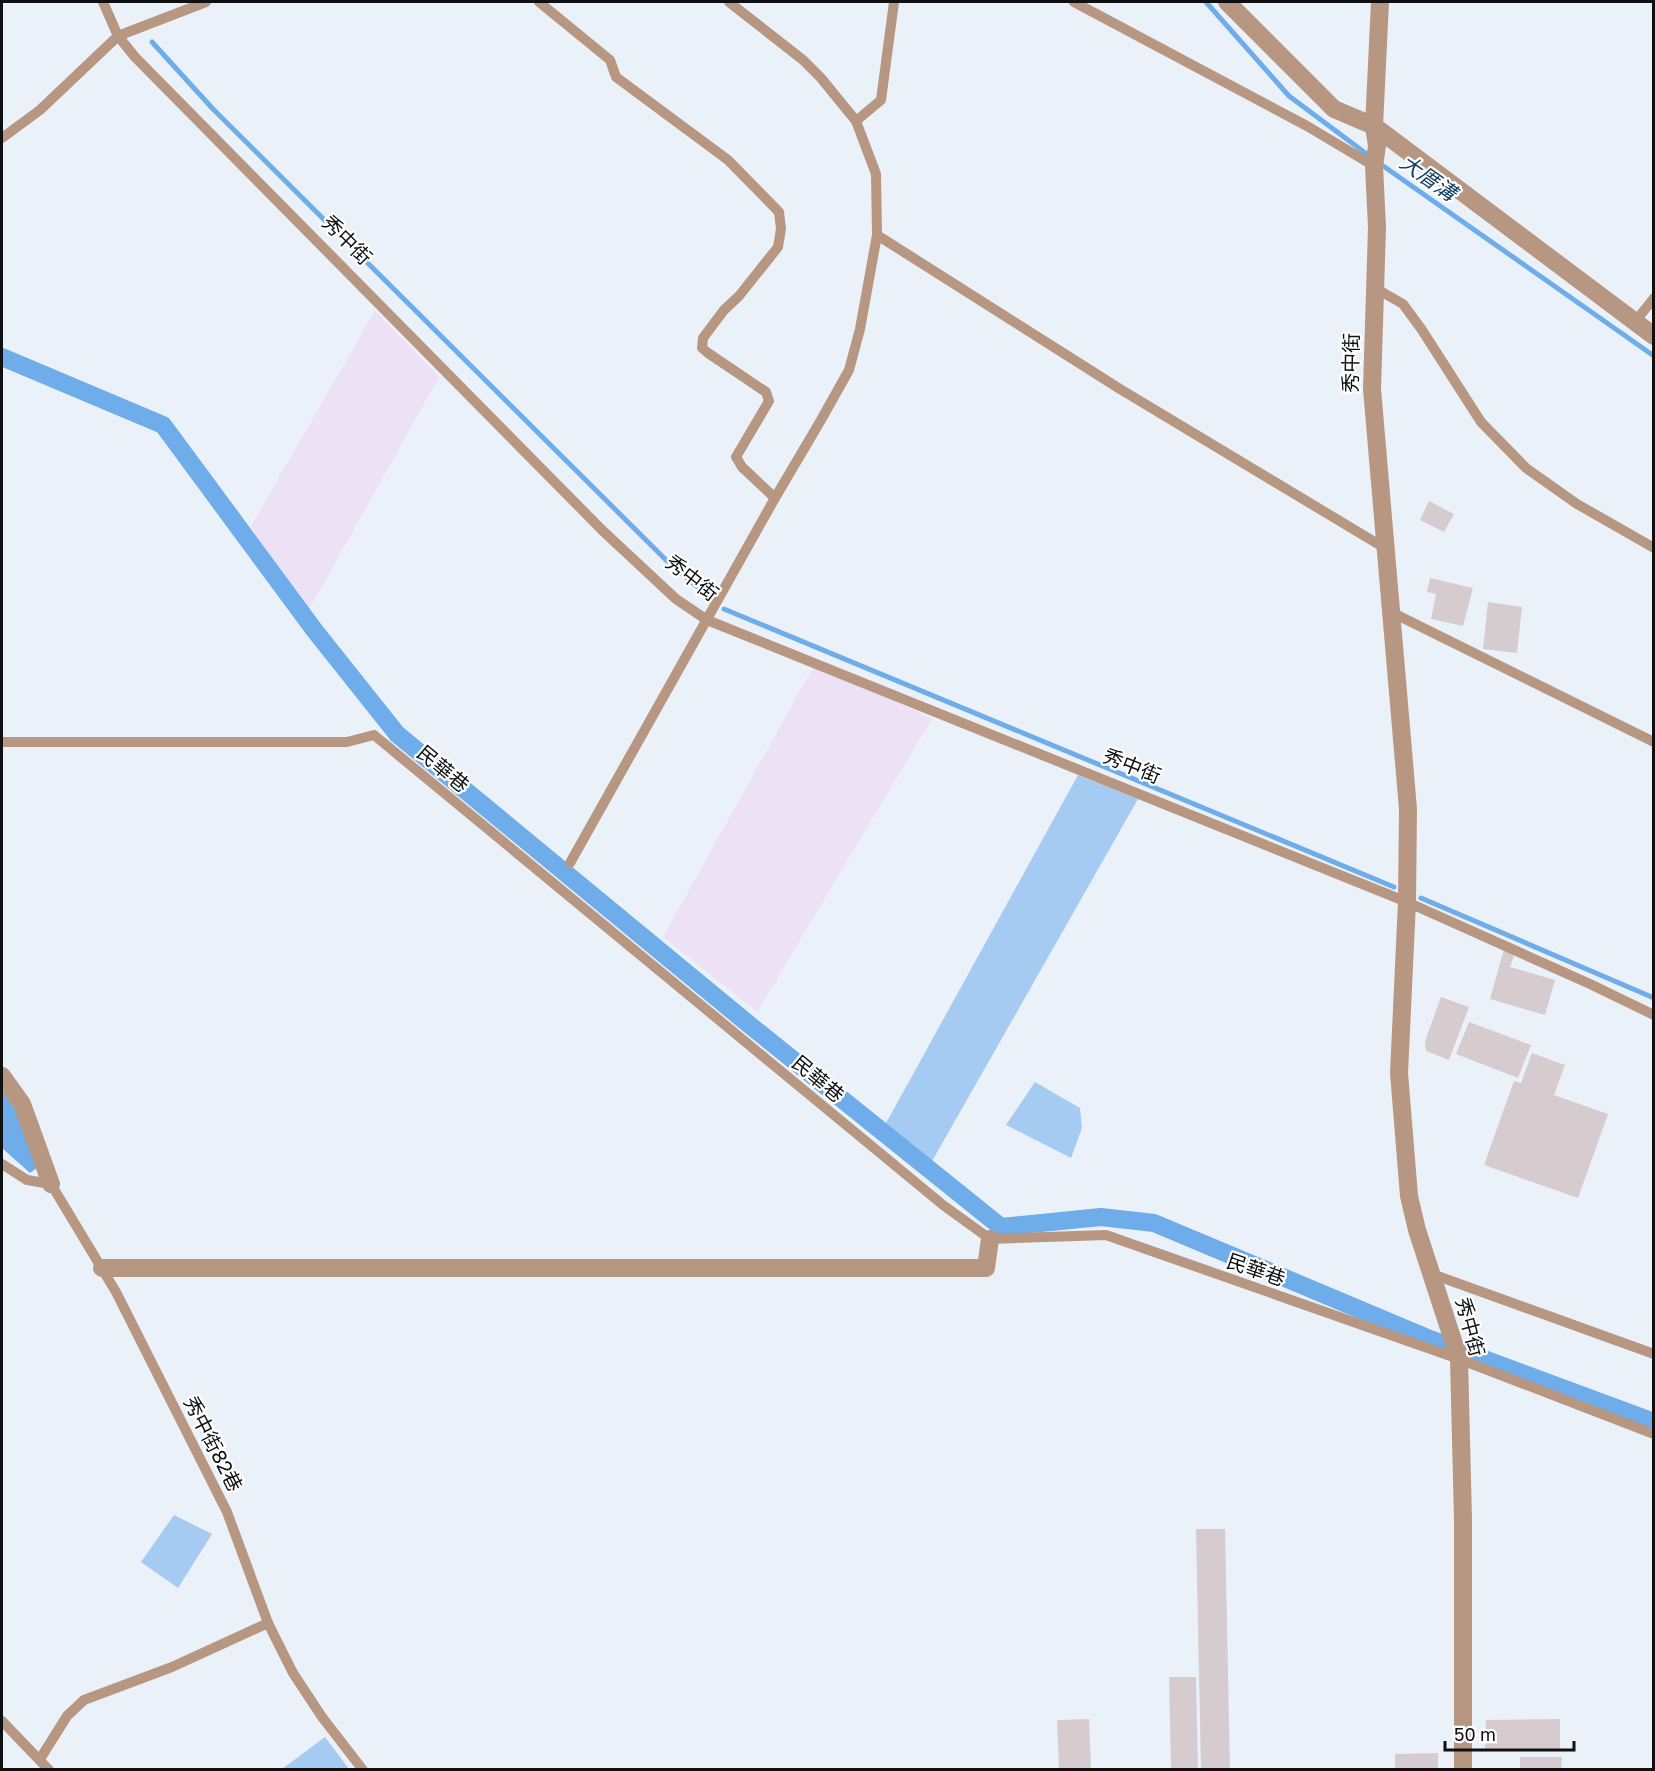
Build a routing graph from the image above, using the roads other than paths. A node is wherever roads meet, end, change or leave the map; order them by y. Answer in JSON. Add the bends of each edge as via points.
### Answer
{"nodes":[{"id":1,"x":103,"y":2,"type":"edge"},
{"id":2,"x":206,"y":2,"type":"edge"},
{"id":3,"x":539,"y":2,"type":"edge"},
{"id":4,"x":729,"y":2,"type":"edge"},
{"id":5,"x":894,"y":2,"type":"edge"},
{"id":6,"x":1074,"y":2,"type":"edge"},
{"id":7,"x":1227,"y":2,"type":"edge"},
{"id":8,"x":1380,"y":2,"type":"edge"},
{"id":9,"x":118,"y":36,"type":"junction"},
{"id":10,"x":856,"y":121,"type":"junction"},
{"id":11,"x":1374,"y":126,"type":"junction"},
{"id":12,"x":2,"y":138,"type":"edge"},
{"id":13,"x":1374,"y":166,"type":"junction"},
{"id":14,"x":877,"y":235,"type":"junction"},
{"id":15,"x":1375,"y":288,"type":"junction"},
{"id":16,"x":1653,"y":298,"type":"edge"},
{"id":17,"x":1634,"y":323,"type":"junction"},
{"id":18,"x":1653,"y":336,"type":"edge"},
{"id":19,"x":775,"y":498,"type":"junction"},
{"id":20,"x":1385,"y":544,"type":"junction"},
{"id":21,"x":1653,"y":548,"type":"edge"},
{"id":22,"x":1391,"y":612,"type":"junction"},
{"id":23,"x":707,"y":620,"type":"junction"},
{"id":24,"x":2,"y":742,"type":"edge"},
{"id":25,"x":1653,"y":742,"type":"edge"},
{"id":26,"x":570,"y":863,"type":"dead end"},
{"id":27,"x":1407,"y":902,"type":"junction"},
{"id":28,"x":1653,"y":1015,"type":"edge"},
{"id":29,"x":2,"y":1076,"type":"edge"},
{"id":30,"x":2,"y":1164,"type":"edge"},
{"id":31,"x":51,"y":1184,"type":"junction"},
{"id":32,"x":990,"y":1239,"type":"junction"},
{"id":33,"x":102,"y":1268,"type":"junction"},
{"id":34,"x":1432,"y":1275,"type":"junction"},
{"id":35,"x":1653,"y":1354,"type":"edge"},
{"id":36,"x":1458,"y":1359,"type":"junction"},
{"id":37,"x":1653,"y":1434,"type":"edge"},
{"id":38,"x":268,"y":1623,"type":"junction"},
{"id":39,"x":2,"y":1721,"type":"edge"},
{"id":40,"x":40,"y":1759,"type":"junction"},
{"id":41,"x":50,"y":1770,"type":"edge"},
{"id":42,"x":363,"y":1770,"type":"edge"},
{"id":43,"x":1463,"y":1770,"type":"edge"}],
"edges":[{"from":1,"to":9,"type":"lane","name":"秀中街"},
{"from":2,"to":9,"type":"lane"},
{"from":3,"to":19,"type":"lane","via":[[610,60],[616,78],[729,160],[779,212],[778,247],[724,310],[703,339],[702,348],[766,392],[769,401],[736,457]]},
{"from":4,"to":10,"type":"lane","via":[[802,60]]},
{"from":5,"to":10,"type":"lane","via":[[880,100]]},
{"from":6,"to":13,"type":"lane","via":[[1308,126]]},
{"from":7,"to":11,"type":"street","via":[[1334,109]]},
{"from":8,"to":11,"type":"street","name":"秀中街"},
{"from":9,"to":12,"type":"lane","via":[[40,110]]},
{"from":9,"to":23,"type":"lane","name":"秀中街","via":[[603,531],[676,599]]},
{"from":10,"to":14,"type":"lane","via":[[876,174]]},
{"from":11,"to":13,"type":"street","name":"秀中街"},
{"from":11,"to":17,"type":"street"},
{"from":13,"to":15,"type":"street","name":"秀中街"},
{"from":14,"to":19,"type":"lane","via":[[849,370]]},
{"from":14,"to":20,"type":"lane","via":[[1120,389],[1383,547]]},
{"from":15,"to":20,"type":"street","name":"秀中街","via":[[1372,389]]},
{"from":15,"to":21,"type":"lane","via":[[1403,304],[1481,422],[1526,468],[1577,504]]},
{"from":16,"to":17,"type":"lane"},
{"from":17,"to":18,"type":"street"},
{"from":19,"to":23,"type":"lane"},
{"from":20,"to":22,"type":"street","name":"秀中街"},
{"from":22,"to":25,"type":"lane"},
{"from":22,"to":27,"type":"street","name":"秀中街","via":[[1408,809]]},
{"from":23,"to":26,"type":"lane"},
{"from":23,"to":27,"type":"lane","name":"秀中街"},
{"from":24,"to":32,"type":"lane","name":"民華巷","via":[[347,742],[374,735],[943,1205]]},
{"from":27,"to":28,"type":"lane","name":"秀中街"},
{"from":27,"to":34,"type":"street","name":"秀中街","via":[[1399,1073],[1409,1196]]},
{"from":29,"to":31,"type":"street","via":[[22,1104]]},
{"from":30,"to":31,"type":"lane","via":[[27,1180]]},
{"from":31,"to":33,"type":"lane","name":"秀中街82巷"},
{"from":32,"to":33,"type":"street","via":[[986,1268]]},
{"from":32,"to":36,"type":"lane","name":"民華巷","via":[[1106,1235]]},
{"from":33,"to":38,"type":"lane","name":"秀中街82巷","via":[[227,1512]]},
{"from":34,"to":35,"type":"lane"},
{"from":34,"to":36,"type":"street","name":"秀中街"},
{"from":36,"to":37,"type":"lane","name":"民華巷"},
{"from":36,"to":43,"type":"street","name":"秀中街","via":[[1463,1520]]},
{"from":38,"to":40,"type":"lane","via":[[172,1667],[84,1700],[67,1716]]},
{"from":38,"to":42,"type":"lane","name":"秀中街82巷","via":[[293,1673]]},
{"from":39,"to":40,"type":"lane"},
{"from":40,"to":41,"type":"lane"}]}
